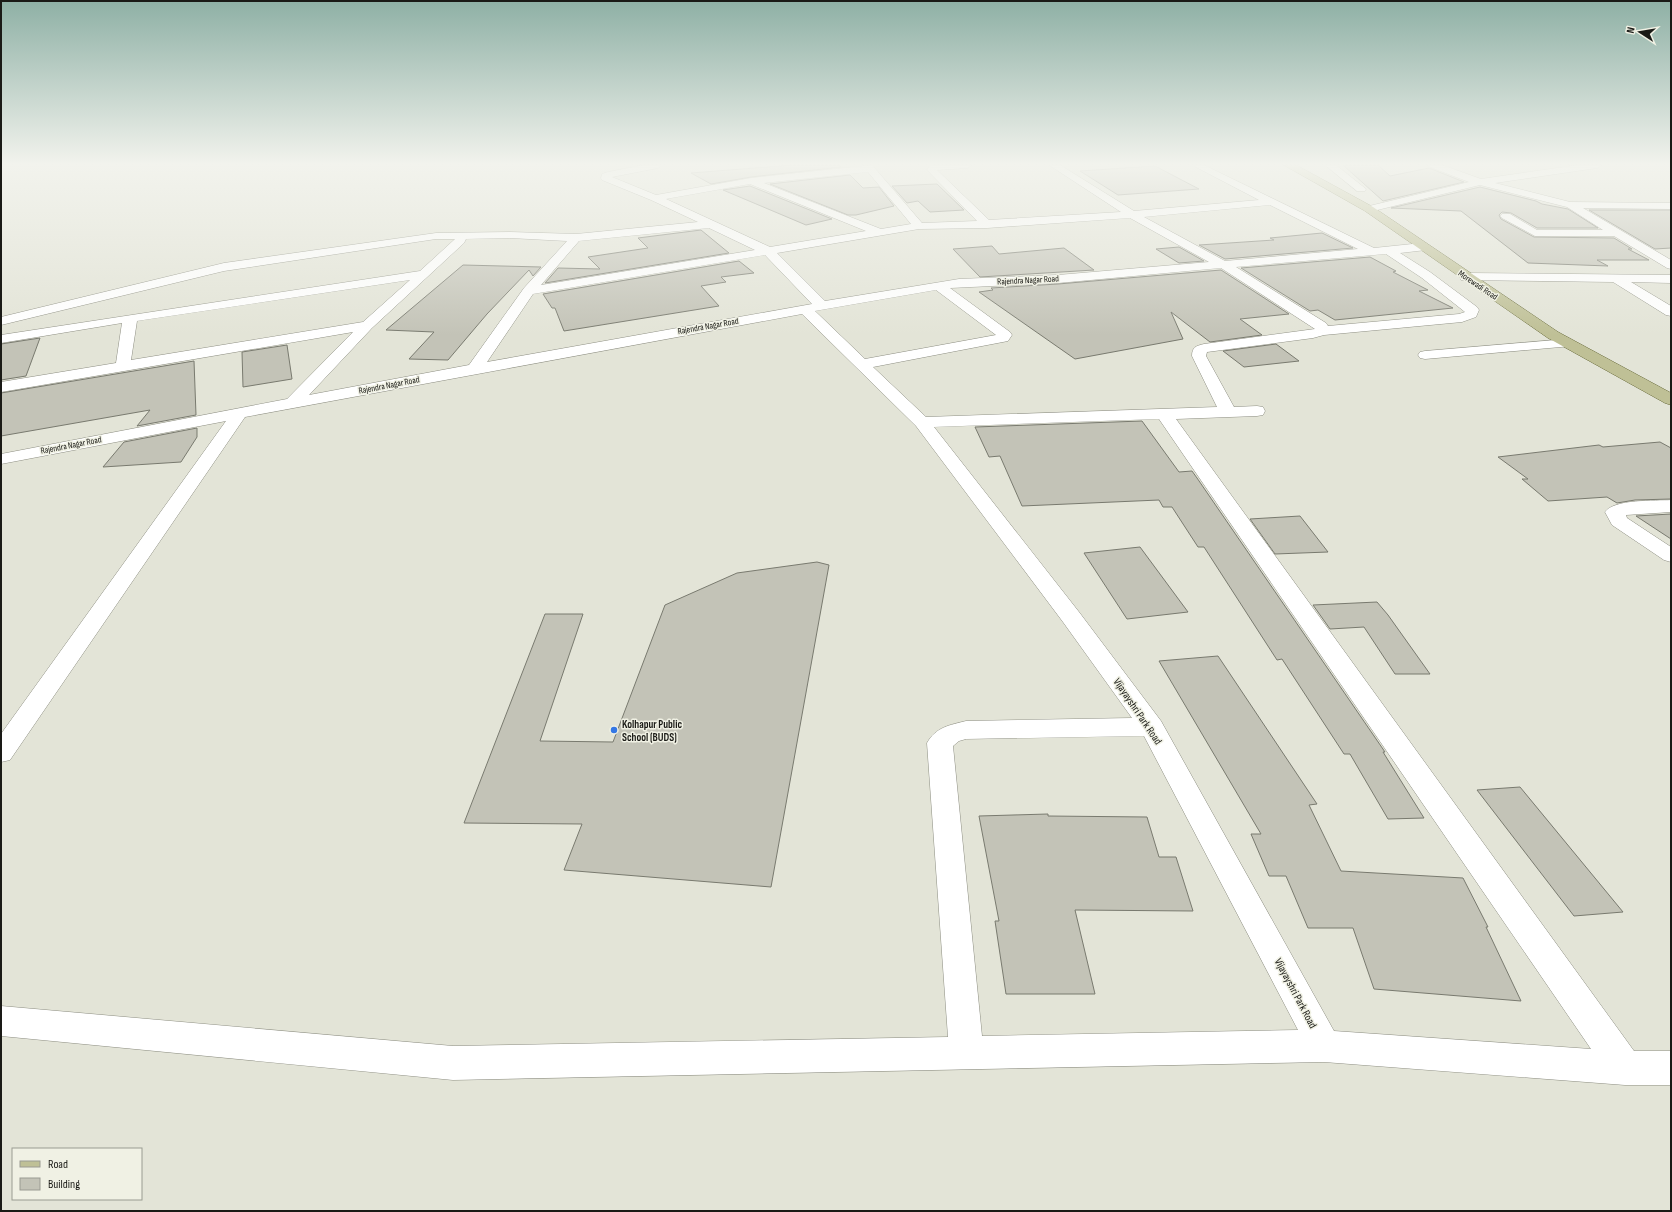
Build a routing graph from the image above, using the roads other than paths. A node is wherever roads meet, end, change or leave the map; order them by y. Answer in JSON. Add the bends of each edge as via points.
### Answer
{"nodes":[{"id":1,"x":706,"y":222,"type":"edge"},
{"id":2,"x":852,"y":222,"type":"edge"},
{"id":3,"x":915,"y":222,"type":"edge"},
{"id":4,"x":983,"y":222,"type":"edge"},
{"id":5,"x":1037,"y":222,"type":"edge"},
{"id":6,"x":1145,"y":222,"type":"edge"},
{"id":7,"x":1311,"y":222,"type":"edge"},
{"id":8,"x":1387,"y":222,"type":"edge"},
{"id":9,"x":1515,"y":222,"type":"edge"},
{"id":10,"x":1597,"y":222,"type":"edge"},
{"id":11,"x":711,"y":224,"type":"junction"},
{"id":12,"x":986,"y":225,"type":"junction"},
{"id":13,"x":919,"y":226,"type":"junction"},
{"id":14,"x":878,"y":232,"type":"junction"},
{"id":15,"x":1617,"y":233,"type":"junction"},
{"id":16,"x":461,"y":237,"type":"junction"},
{"id":17,"x":576,"y":238,"type":"junction"},
{"id":18,"x":1422,"y":247,"type":"junction"},
{"id":19,"x":1388,"y":250,"type":"junction"},
{"id":20,"x":768,"y":251,"type":"junction"},
{"id":21,"x":1371,"y":251,"type":"junction"},
{"id":22,"x":1224,"y":265,"type":"junction"},
{"id":23,"x":1671,"y":265,"type":"edge"},
{"id":24,"x":422,"y":274,"type":"junction"},
{"id":25,"x":1466,"y":277,"type":"junction"},
{"id":26,"x":1614,"y":278,"type":"junction"},
{"id":27,"x":1671,"y":279,"type":"edge"},
{"id":28,"x":938,"y":286,"type":"junction"},
{"id":29,"x":529,"y":291,"type":"junction"},
{"id":30,"x":814,"y":307,"type":"junction"},
{"id":31,"x":1671,"y":312,"type":"edge"},
{"id":32,"x":130,"y":318,"type":"junction"},
{"id":33,"x":1,"y":320,"type":"edge"},
{"id":34,"x":367,"y":325,"type":"junction"},
{"id":35,"x":1323,"y":331,"type":"junction"},
{"id":36,"x":1,"y":339,"type":"edge"},
{"id":37,"x":1567,"y":343,"type":"junction"},
{"id":38,"x":1425,"y":355,"type":"dead end"},
{"id":39,"x":863,"y":364,"type":"junction"},
{"id":40,"x":123,"y":366,"type":"junction"},
{"id":41,"x":474,"y":369,"type":"junction"},
{"id":42,"x":1,"y":387,"type":"edge"},
{"id":43,"x":1671,"y":400,"type":"edge"},
{"id":44,"x":292,"y":403,"type":"junction"},
{"id":45,"x":1257,"y":411,"type":"dead end"},
{"id":46,"x":240,"y":412,"type":"junction"},
{"id":47,"x":1228,"y":412,"type":"junction"},
{"id":48,"x":1164,"y":414,"type":"junction"},
{"id":49,"x":922,"y":422,"type":"junction"},
{"id":50,"x":1,"y":459,"type":"edge"},
{"id":51,"x":1671,"y":506,"type":"edge"},
{"id":52,"x":1671,"y":556,"type":"edge"},
{"id":53,"x":1152,"y":727,"type":"junction"},
{"id":54,"x":1,"y":753,"type":"edge"},
{"id":55,"x":1,"y":1021,"type":"edge"},
{"id":56,"x":1324,"y":1046,"type":"junction"},
{"id":57,"x":966,"y":1053,"type":"junction"},
{"id":58,"x":1625,"y":1068,"type":"junction"},
{"id":59,"x":1671,"y":1068,"type":"edge"}],
"edges":[{"from":1,"to":11,"type":"street"},
{"from":2,"to":14,"type":"street"},
{"from":3,"to":13,"type":"street"},
{"from":4,"to":12,"type":"street"},
{"from":5,"to":12,"type":"street"},
{"from":6,"to":22,"type":"street"},
{"from":7,"to":21,"type":"street"},
{"from":8,"to":18,"type":"main road","name":"Morewadi Road"},
{"from":9,"to":15,"type":"street","via":[[1535,233]]},
{"from":10,"to":15,"type":"street"},
{"from":11,"to":17,"type":"street"},
{"from":11,"to":20,"type":"street"},
{"from":12,"to":13,"type":"street"},
{"from":13,"to":14,"type":"street"},
{"from":14,"to":20,"type":"street"},
{"from":15,"to":23,"type":"street"},
{"from":16,"to":17,"type":"street","via":[[510,235]]},
{"from":16,"to":24,"type":"street","via":[[460,241]]},
{"from":16,"to":33,"type":"street","via":[[436,236],[224,267]]},
{"from":17,"to":29,"type":"street"},
{"from":18,"to":19,"type":"street","name":"Rajendra Nagar Road"},
{"from":18,"to":25,"type":"main road","name":"Morewadi Road"},
{"from":19,"to":21,"type":"street","name":"Rajendra Nagar Road"},
{"from":19,"to":35,"type":"street","via":[[1472,310],[1471,314],[1462,318]]},
{"from":20,"to":29,"type":"street"},
{"from":20,"to":30,"type":"street","name":"Vijayayshri Park Road"},
{"from":21,"to":22,"type":"street","name":"Rajendra Nagar Road"},
{"from":22,"to":28,"type":"street","name":"Rajendra Nagar Road"},
{"from":22,"to":35,"type":"street","via":[[1321,326]]},
{"from":24,"to":32,"type":"street"},
{"from":24,"to":34,"type":"street"},
{"from":25,"to":26,"type":"street"},
{"from":25,"to":37,"type":"main road","name":"Morewadi Road"},
{"from":26,"to":27,"type":"street"},
{"from":26,"to":31,"type":"street"},
{"from":28,"to":30,"type":"street","name":"Rajendra Nagar Road"},
{"from":28,"to":39,"type":"street","via":[[1005,335],[1003,338]]},
{"from":29,"to":41,"type":"street"},
{"from":30,"to":39,"type":"street","name":"Vijayayshri Park Road"},
{"from":30,"to":41,"type":"street","name":"Rajendra Nagar Road"},
{"from":32,"to":36,"type":"street"},
{"from":32,"to":40,"type":"street"},
{"from":34,"to":40,"type":"street"},
{"from":34,"to":44,"type":"street"},
{"from":35,"to":47,"type":"street","via":[[1199,350],[1199,356]]},
{"from":37,"to":38,"type":"street"},
{"from":37,"to":43,"type":"main road","name":"Morewadi Road"},
{"from":39,"to":49,"type":"street","name":"Vijayayshri Park Road"},
{"from":40,"to":42,"type":"street"},
{"from":41,"to":44,"type":"street","name":"Rajendra Nagar Road"},
{"from":44,"to":46,"type":"street","name":"Rajendra Nagar Road"},
{"from":45,"to":47,"type":"street"},
{"from":46,"to":50,"type":"street","name":"Rajendra Nagar Road"},
{"from":46,"to":54,"type":"street"},
{"from":47,"to":48,"type":"street"},
{"from":48,"to":49,"type":"street"},
{"from":48,"to":58,"type":"street"},
{"from":49,"to":53,"type":"street","name":"Vijayayshri Park Road"},
{"from":51,"to":52,"type":"street","via":[[1622,509],[1615,512],[1619,521]]},
{"from":53,"to":56,"type":"street","name":"Vijayayshri Park Road"},
{"from":53,"to":57,"type":"street","via":[[966,730],[950,734],[940,743]]},
{"from":55,"to":57,"type":"street","via":[[453,1063]]},
{"from":56,"to":57,"type":"street"},
{"from":56,"to":58,"type":"street"},
{"from":58,"to":59,"type":"street"}]}
